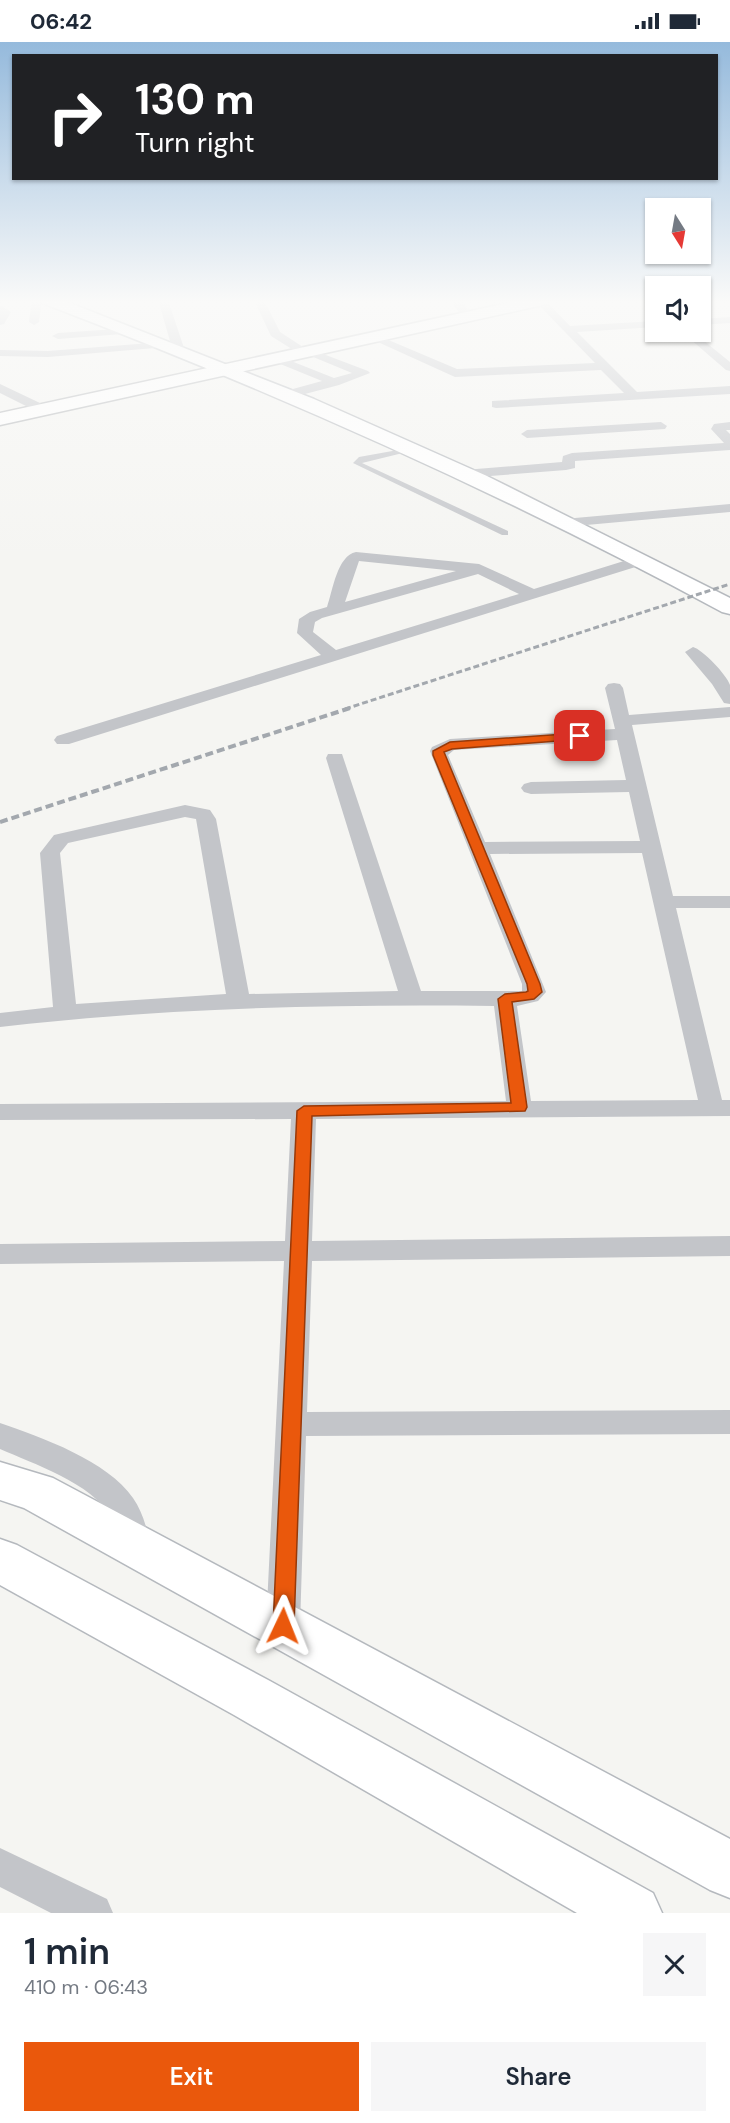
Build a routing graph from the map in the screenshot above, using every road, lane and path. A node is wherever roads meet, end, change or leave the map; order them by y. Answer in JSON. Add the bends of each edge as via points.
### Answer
{"nodes":[{"id":1,"x":130,"y":387,"type":"edge"},
{"id":2,"x":141,"y":387,"type":"edge"},
{"id":3,"x":267,"y":387,"type":"edge"},
{"id":4,"x":315,"y":387,"type":"edge"},
{"id":5,"x":625,"y":387,"type":"edge"},
{"id":6,"x":0,"y":388,"type":"edge"},
{"id":7,"x":730,"y":390,"type":"edge"},
{"id":8,"x":286,"y":395,"type":"junction"},
{"id":9,"x":634,"y":396,"type":"junction"},
{"id":10,"x":566,"y":400,"type":"junction"},
{"id":11,"x":496,"y":404,"type":"dead end"},
{"id":12,"x":36,"y":406,"type":"junction"},
{"id":13,"x":0,"y":414,"type":"edge"},
{"id":14,"x":0,"y":419,"type":"edge"},
{"id":15,"x":661,"y":426,"type":"dead end"},
{"id":16,"x":730,"y":426,"type":"edge"},
{"id":17,"x":592,"y":430,"type":"junction"},
{"id":18,"x":527,"y":434,"type":"dead end"},
{"id":19,"x":730,"y":441,"type":"edge"},
{"id":20,"x":730,"y":446,"type":"edge"},
{"id":21,"x":409,"y":450,"type":"junction"},
{"id":22,"x":612,"y":454,"type":"junction"},
{"id":23,"x":464,"y":474,"type":"junction"},
{"id":24,"x":730,"y":508,"type":"edge"},
{"id":25,"x":564,"y":523,"type":"junction"},
{"id":26,"x":505,"y":532,"type":"dead end"},
{"id":27,"x":640,"y":561,"type":"junction"},
{"id":28,"x":479,"y":569,"type":"junction"},
{"id":29,"x":532,"y":594,"type":"junction"},
{"id":30,"x":730,"y":607,"type":"edge"},
{"id":31,"x":334,"y":610,"type":"junction"},
{"id":32,"x":693,"y":652,"type":"dead end"},
{"id":33,"x":333,"y":656,"type":"junction"},
{"id":34,"x":614,"y":688,"type":"dead end"},
{"id":35,"x":730,"y":699,"type":"edge"},
{"id":36,"x":730,"y":712,"type":"edge"},
{"id":37,"x":622,"y":727,"type":"junction"},
{"id":38,"x":63,"y":740,"type":"dead end"},
{"id":39,"x":335,"y":758,"type":"dead end"},
{"id":40,"x":638,"y":786,"type":"junction"},
{"id":41,"x":531,"y":788,"type":"dead end"},
{"id":42,"x":652,"y":847,"type":"junction"},
{"id":43,"x":477,"y":848,"type":"junction"},
{"id":44,"x":665,"y":902,"type":"junction"},
{"id":45,"x":730,"y":902,"type":"edge"},
{"id":46,"x":411,"y":997,"type":"junction"},
{"id":47,"x":505,"y":999,"type":"junction"},
{"id":48,"x":239,"y":1001,"type":"junction"},
{"id":49,"x":65,"y":1011,"type":"junction"},
{"id":50,"x":0,"y":1020,"type":"edge"},
{"id":51,"x":519,"y":1107,"type":"junction"},
{"id":52,"x":721,"y":1108,"type":"edge"},
{"id":53,"x":304,"y":1111,"type":"junction"},
{"id":54,"x":0,"y":1112,"type":"edge"},
{"id":55,"x":730,"y":1246,"type":"edge"},
{"id":56,"x":299,"y":1251,"type":"junction"},
{"id":57,"x":0,"y":1254,"type":"edge"},
{"id":58,"x":730,"y":1422,"type":"edge"},
{"id":59,"x":291,"y":1424,"type":"junction"},
{"id":60,"x":0,"y":1437,"type":"edge"},
{"id":61,"x":0,"y":1481,"type":"edge"},
{"id":62,"x":135,"y":1546,"type":"junction"},
{"id":63,"x":0,"y":1560,"type":"edge"},
{"id":64,"x":283,"y":1626,"type":"junction"},
{"id":65,"x":0,"y":1867,"type":"edge"},
{"id":66,"x":730,"y":1870,"type":"edge"},
{"id":67,"x":93,"y":1913,"type":"edge"},
{"id":68,"x":633,"y":1913,"type":"edge"}],
"edges":[{"from":1,"to":12,"type":"main road"},
{"from":2,"to":14,"type":"main road"},
{"from":3,"to":8,"type":"main road"},
{"from":4,"to":8,"type":"street"},
{"from":5,"to":9,"type":"street"},
{"from":6,"to":12,"type":"street"},
{"from":7,"to":9,"type":"street"},
{"from":8,"to":21,"type":"main road"},
{"from":9,"to":10,"type":"street"},
{"from":10,"to":11,"type":"street"},
{"from":10,"to":17,"type":"street"},
{"from":12,"to":13,"type":"main road"},
{"from":15,"to":17,"type":"street"},
{"from":16,"to":19,"type":"street","via":[[717,429]]},
{"from":17,"to":18,"type":"street"},
{"from":17,"to":22,"type":"street"},
{"from":20,"to":22,"type":"street"},
{"from":21,"to":23,"type":"main road"},
{"from":21,"to":26,"type":"lane","via":[[357,463]]},
{"from":22,"to":23,"type":"street","via":[[572,457],[568,459],[570,465]]},
{"from":23,"to":25,"type":"main road"},
{"from":24,"to":25,"type":"street"},
{"from":25,"to":27,"type":"main road"},
{"from":27,"to":29,"type":"street"},
{"from":27,"to":30,"type":"main road"},
{"from":28,"to":29,"type":"street"},
{"from":28,"to":31,"type":"street"},
{"from":28,"to":31,"type":"street","via":[[357,556],[350,561]]},
{"from":29,"to":33,"type":"street"},
{"from":31,"to":33,"type":"street","via":[[307,619],[304,626],[309,638]]},
{"from":32,"to":35,"type":"street"},
{"from":33,"to":38,"type":"street"},
{"from":34,"to":37,"type":"street"},
{"from":36,"to":37,"type":"street"},
{"from":37,"to":40,"type":"street"},
{"from":37,"to":43,"type":"street","via":[[443,747],[439,755]]},
{"from":39,"to":46,"type":"street"},
{"from":40,"to":41,"type":"street"},
{"from":40,"to":42,"type":"street"},
{"from":42,"to":43,"type":"street"},
{"from":42,"to":44,"type":"street"},
{"from":43,"to":47,"type":"street","via":[[535,992]]},
{"from":44,"to":45,"type":"street"},
{"from":44,"to":52,"type":"street"},
{"from":46,"to":47,"type":"street"},
{"from":46,"to":48,"type":"street"},
{"from":47,"to":51,"type":"street"},
{"from":48,"to":49,"type":"street"},
{"from":48,"to":49,"type":"street","via":[[206,819],[203,814],[184,811],[81,833],[60,839],[54,846],[50,853]]},
{"from":49,"to":50,"type":"street"},
{"from":51,"to":52,"type":"street"},
{"from":51,"to":53,"type":"street"},
{"from":53,"to":54,"type":"street"},
{"from":53,"to":56,"type":"street"},
{"from":55,"to":56,"type":"street"},
{"from":56,"to":57,"type":"street"},
{"from":56,"to":59,"type":"street"},
{"from":58,"to":59,"type":"street"},
{"from":59,"to":64,"type":"street"},
{"from":60,"to":62,"type":"street","via":[[59,1461],[99,1484],[123,1508]]},
{"from":61,"to":62,"type":"main road","via":[[37,1492]]},
{"from":62,"to":64,"type":"main road"},
{"from":63,"to":68,"type":"main road"},
{"from":64,"to":66,"type":"main road"},
{"from":65,"to":67,"type":"street"}]}
